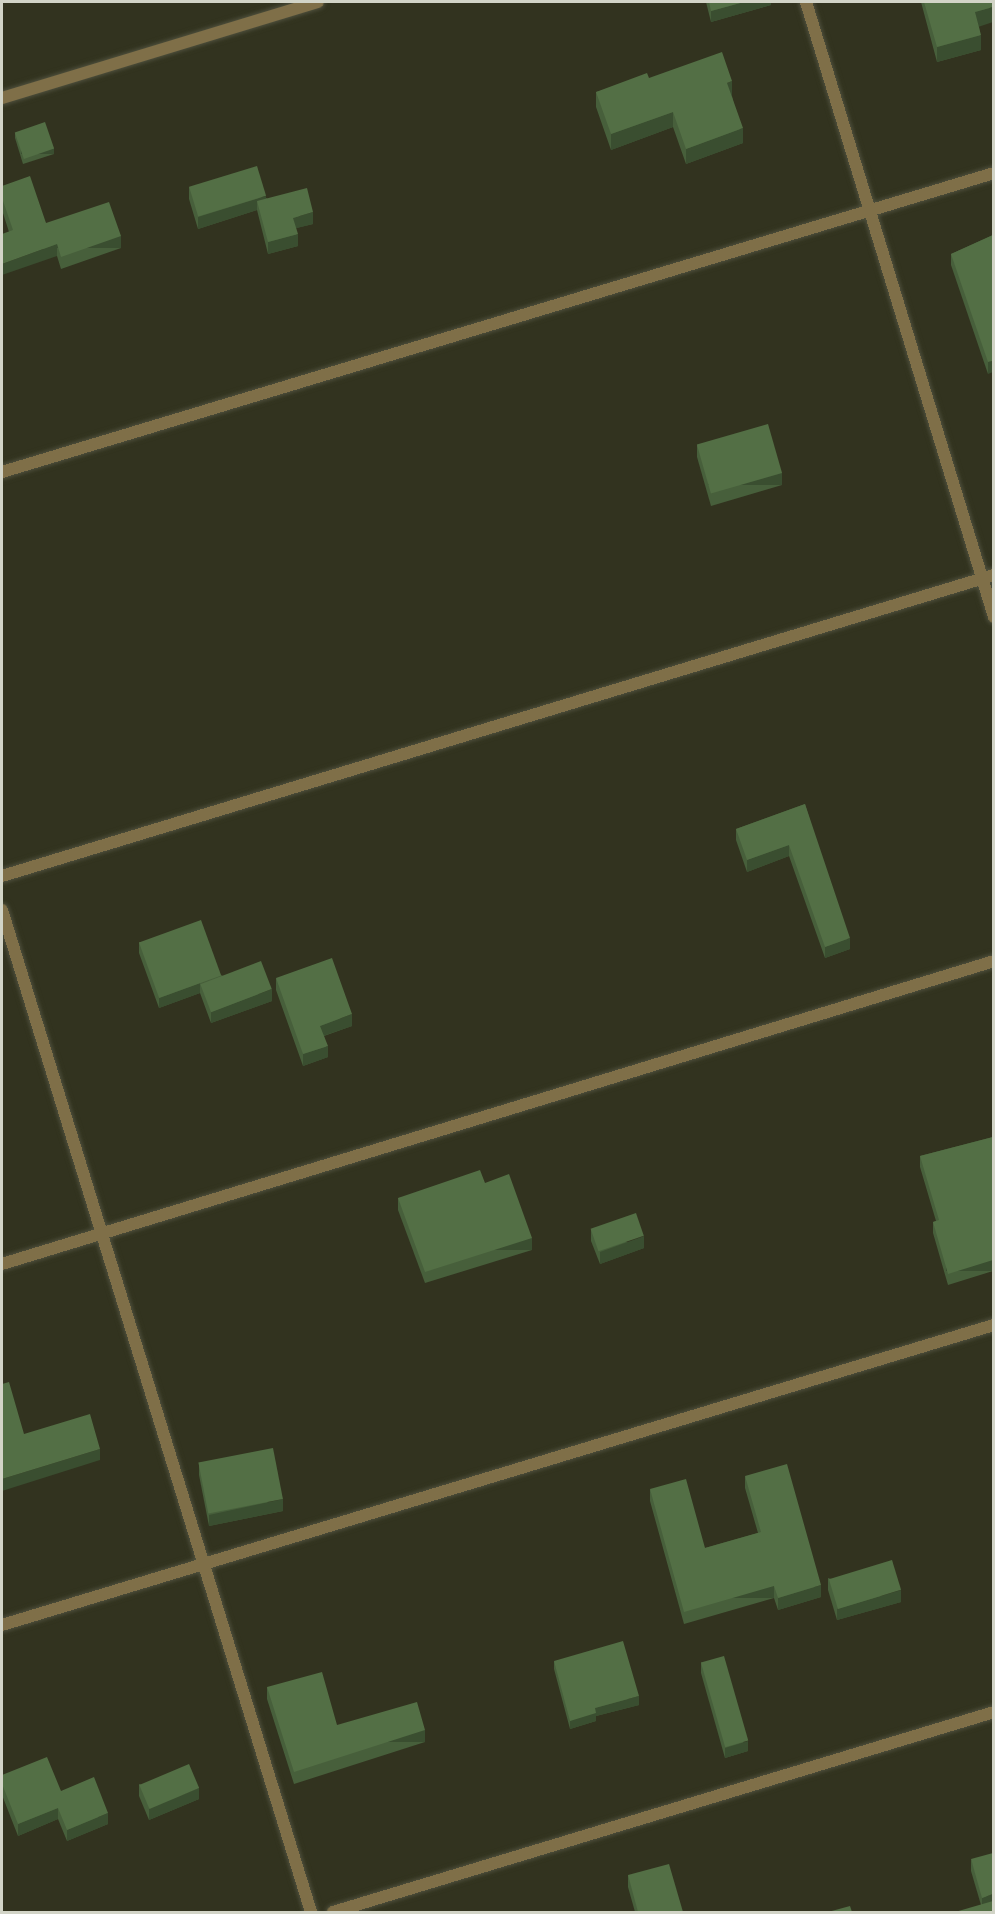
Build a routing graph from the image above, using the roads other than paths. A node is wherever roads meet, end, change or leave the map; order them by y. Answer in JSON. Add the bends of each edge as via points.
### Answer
{"nodes":[{"id":1,"x":318,"y":2,"type":"edge"},
{"id":2,"x":806,"y":2,"type":"edge"},
{"id":3,"x":2,"y":98,"type":"edge"},
{"id":4,"x":993,"y":173,"type":"edge"},
{"id":5,"x":870,"y":210,"type":"junction"},
{"id":6,"x":2,"y":472,"type":"edge"},
{"id":7,"x":988,"y":577,"type":"edge"},
{"id":8,"x":993,"y":617,"type":"edge"},
{"id":9,"x":2,"y":876,"type":"edge"},
{"id":10,"x":2,"y":910,"type":"edge"},
{"id":11,"x":993,"y":961,"type":"edge"},
{"id":12,"x":100,"y":1234,"type":"junction"},
{"id":13,"x":2,"y":1264,"type":"edge"},
{"id":14,"x":993,"y":1325,"type":"edge"},
{"id":15,"x":201,"y":1565,"type":"junction"},
{"id":16,"x":2,"y":1625,"type":"edge"},
{"id":17,"x":993,"y":1712,"type":"edge"},
{"id":18,"x":311,"y":1912,"type":"edge"},
{"id":19,"x":333,"y":1912,"type":"edge"}],
"edges":[{"from":1,"to":3,"type":"street"},
{"from":2,"to":5,"type":"street"},
{"from":4,"to":5,"type":"street"},
{"from":5,"to":6,"type":"street"},
{"from":5,"to":7,"type":"street"},
{"from":7,"to":8,"type":"street"},
{"from":7,"to":9,"type":"street"},
{"from":10,"to":12,"type":"street"},
{"from":11,"to":12,"type":"street"},
{"from":12,"to":13,"type":"street"},
{"from":12,"to":15,"type":"street"},
{"from":14,"to":15,"type":"street"},
{"from":15,"to":16,"type":"street"},
{"from":15,"to":18,"type":"street"},
{"from":17,"to":19,"type":"street"}]}
